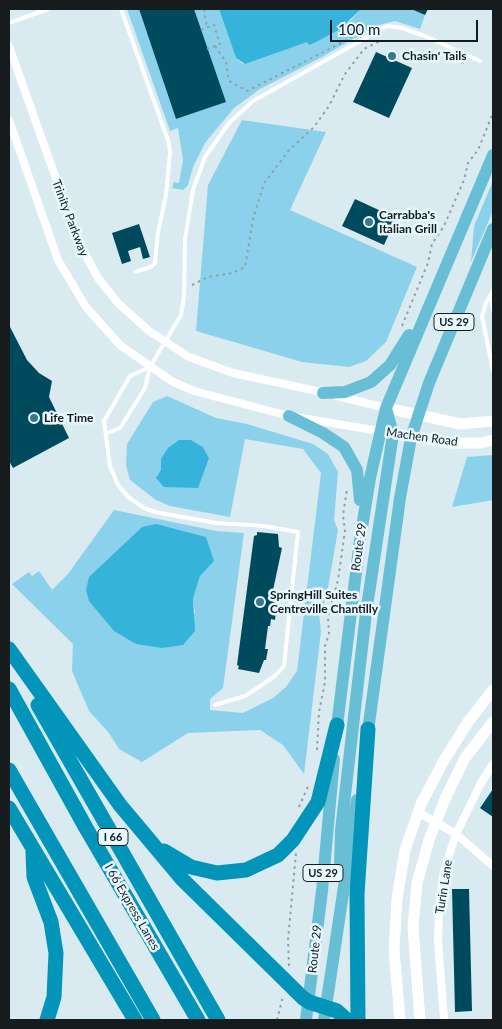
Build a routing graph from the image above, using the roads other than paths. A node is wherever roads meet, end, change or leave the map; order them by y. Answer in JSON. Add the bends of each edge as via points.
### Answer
{"nodes":[{"id":1,"x":48,"y":9,"type":"edge"},
{"id":2,"x":121,"y":9,"type":"edge"},
{"id":3,"x":9,"y":23,"type":"edge"},
{"id":4,"x":9,"y":46,"type":"edge"},
{"id":5,"x":480,"y":61,"type":"dead end"},
{"id":6,"x":9,"y":120,"type":"edge"},
{"id":7,"x":493,"y":155,"type":"edge"},
{"id":8,"x":493,"y":230,"type":"edge"},
{"id":9,"x":135,"y":272,"type":"dead end"},
{"id":10,"x":492,"y":293,"type":"edge"},
{"id":11,"x":428,"y":305,"type":"junction"},
{"id":12,"x":493,"y":311,"type":"edge"},
{"id":13,"x":165,"y":342,"type":"junction"},
{"id":14,"x":150,"y":367,"type":"junction"},
{"id":15,"x":493,"y":371,"type":"edge"},
{"id":16,"x":323,"y":393,"type":"junction"},
{"id":17,"x":386,"y":408,"type":"junction"},
{"id":18,"x":418,"y":415,"type":"junction"},
{"id":19,"x":289,"y":416,"type":"junction"},
{"id":20,"x":493,"y":422,"type":"edge"},
{"id":21,"x":380,"y":431,"type":"junction"},
{"id":22,"x":107,"y":433,"type":"junction"},
{"id":23,"x":393,"y":434,"type":"junction"},
{"id":24,"x":411,"y":438,"type":"junction"},
{"id":25,"x":493,"y":440,"type":"edge"},
{"id":26,"x":360,"y":540,"type":"junction"},
{"id":27,"x":9,"y":650,"type":"edge"},
{"id":28,"x":9,"y":689,"type":"edge"},
{"id":29,"x":493,"y":690,"type":"edge"},
{"id":30,"x":215,"y":705,"type":"dead end"},
{"id":31,"x":493,"y":722,"type":"edge"},
{"id":32,"x":337,"y":725,"type":"junction"},
{"id":33,"x":368,"y":730,"type":"junction"},
{"id":34,"x":493,"y":764,"type":"edge"},
{"id":35,"x":9,"y":770,"type":"edge"},
{"id":36,"x":9,"y":808,"type":"edge"},
{"id":37,"x":418,"y":812,"type":"junction"},
{"id":38,"x":436,"y":821,"type":"junction"},
{"id":39,"x":456,"y":834,"type":"junction"},
{"id":40,"x":145,"y":837,"type":"junction"},
{"id":41,"x":33,"y":851,"type":"junction"},
{"id":42,"x":493,"y":866,"type":"edge"},
{"id":43,"x":339,"y":918,"type":"junction"},
{"id":44,"x":309,"y":1002,"type":"junction"},
{"id":45,"x":325,"y":1014,"type":"edge"},
{"id":46,"x":47,"y":1020,"type":"edge"},
{"id":47,"x":134,"y":1020,"type":"edge"},
{"id":48,"x":154,"y":1020,"type":"edge"},
{"id":49,"x":198,"y":1020,"type":"edge"},
{"id":50,"x":218,"y":1020,"type":"edge"},
{"id":51,"x":306,"y":1020,"type":"edge"},
{"id":52,"x":347,"y":1020,"type":"edge"},
{"id":53,"x":358,"y":1020,"type":"edge"},
{"id":54,"x":400,"y":1020,"type":"edge"},
{"id":55,"x":420,"y":1020,"type":"edge"},
{"id":56,"x":444,"y":1020,"type":"edge"}],
"edges":[{"from":1,"to":3,"type":"lane"},
{"from":2,"to":9,"type":"lane","via":[[169,148],[166,194],[155,263]]},
{"from":4,"to":13,"type":"street","name":"Trinity Parkway","via":[[69,219],[88,262],[109,293],[131,317]]},
{"from":5,"to":13,"type":"lane","via":[[402,28],[387,26],[253,101],[222,131],[205,158],[194,190],[185,239],[181,315]]},
{"from":6,"to":14,"type":"street","name":"Trinity Parkway","via":[[58,260],[96,320],[120,345]]},
{"from":7,"to":11,"type":"main road","name":"Route 29","number":"US 29"},
{"from":8,"to":18,"type":"main road","name":"Route 29","number":"US 29"},
{"from":10,"to":12,"type":"lane"},
{"from":10,"to":15,"type":"lane","via":[[482,316]]},
{"from":11,"to":16,"type":"main road","via":[[390,366],[376,378],[363,387]]},
{"from":11,"to":17,"type":"main road","name":"Route 29","number":"US 29"},
{"from":13,"to":14,"type":"lane"},
{"from":13,"to":16,"type":"street","name":"Trinity Parkway","via":[[189,357],[233,373]]},
{"from":14,"to":19,"type":"street","name":"Trinity Parkway","via":[[194,391]]},
{"from":14,"to":22,"type":"lane","via":[[145,388],[120,428]]},
{"from":14,"to":22,"type":"lane","via":[[130,376],[104,421]]},
{"from":16,"to":17,"type":"street","name":"Trinity Parkway"},
{"from":17,"to":18,"type":"street","name":"Machen Road"},
{"from":17,"to":21,"type":"main road","name":"Route 29","number":"US 29"},
{"from":17,"to":23,"type":"main road"},
{"from":18,"to":20,"type":"street","name":"Machen Road","via":[[461,424]]},
{"from":18,"to":24,"type":"main road","name":"Route 29","number":"US 29"},
{"from":19,"to":21,"type":"street","name":"Trinity Parkway"},
{"from":19,"to":26,"type":"main road","via":[[337,441],[352,459],[360,487]]},
{"from":21,"to":23,"type":"street","name":"Machen Road"},
{"from":21,"to":26,"type":"main road","name":"Route 29","number":"US 29"},
{"from":22,"to":30,"type":"lane","via":[[114,477],[128,497],[144,508],[216,523],[298,532],[284,666],[256,690]]},
{"from":23,"to":24,"type":"street","name":"Machen Road"},
{"from":23,"to":43,"type":"main road","via":[[366,614],[341,830]]},
{"from":24,"to":25,"type":"street","name":"Machen Road","via":[[450,443]]},
{"from":24,"to":33,"type":"main road","name":"Route 29","number":"US 29"},
{"from":26,"to":32,"type":"main road","name":"Route 29","number":"US 29"},
{"from":27,"to":40,"type":"highway"},
{"from":27,"to":50,"type":"highway","number":"I 66"},
{"from":28,"to":49,"type":"highway","name":"I 66 Express Lanes"},
{"from":29,"to":37,"type":"street","via":[[443,762]]},
{"from":31,"to":38,"type":"street","via":[[466,758]]},
{"from":32,"to":40,"type":"highway","via":[[318,802],[291,843],[278,855],[253,868],[217,873],[179,861]]},
{"from":32,"to":44,"type":"main road","name":"Route 29","number":"US 29"},
{"from":33,"to":43,"type":"main road","name":"Route 29","number":"US 29"},
{"from":33,"to":53,"type":"highway","via":[[357,894]]},
{"from":34,"to":39,"type":"street","name":"Turin Lane"},
{"from":35,"to":48,"type":"highway"},
{"from":36,"to":41,"type":"highway"},
{"from":37,"to":38,"type":"street"},
{"from":37,"to":54,"type":"street","via":[[405,850],[397,899],[394,950]]},
{"from":38,"to":39,"type":"street"},
{"from":38,"to":55,"type":"street","via":[[417,883],[413,927]]},
{"from":39,"to":42,"type":"street"},
{"from":39,"to":56,"type":"street","name":"Turin Lane","via":[[444,870],[439,907],[439,974]]},
{"from":40,"to":44,"type":"highway","via":[[196,894]]},
{"from":41,"to":46,"type":"highway","via":[[34,877],[51,922],[56,953],[54,997]]},
{"from":41,"to":47,"type":"highway"},
{"from":43,"to":45,"type":"main road","name":"Route 29","number":"US 29"},
{"from":44,"to":45,"type":"highway"},
{"from":44,"to":51,"type":"main road","name":"Route 29","number":"US 29"},
{"from":45,"to":52,"type":"highway","via":[[337,1011]]}]}
